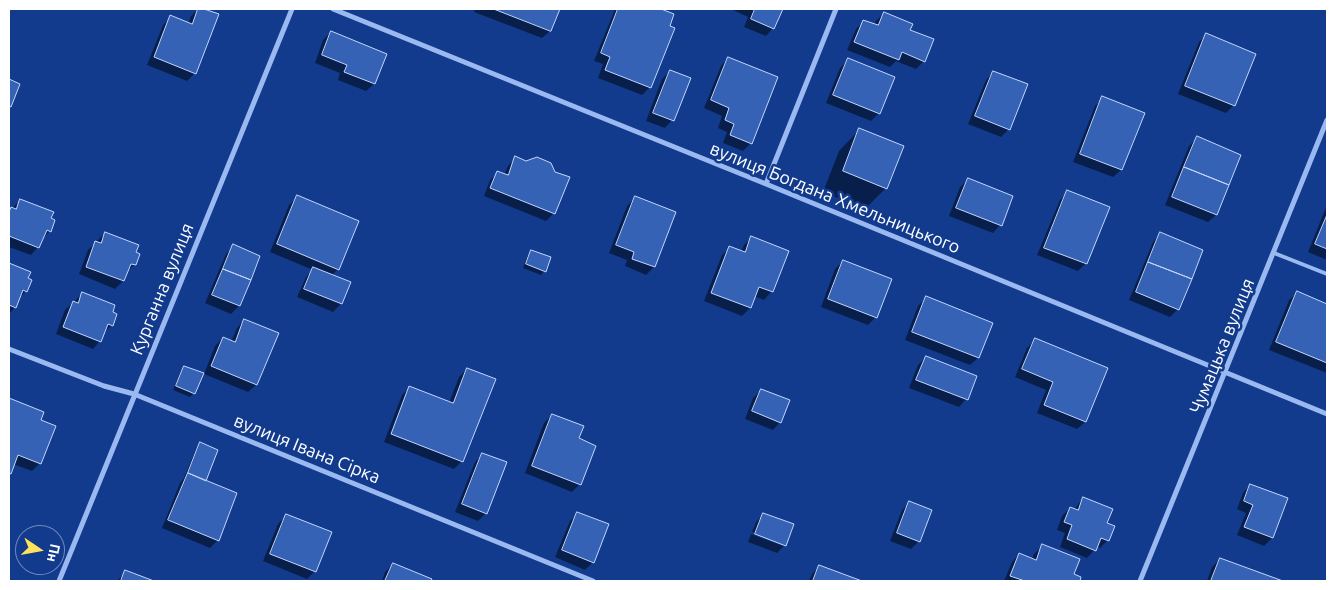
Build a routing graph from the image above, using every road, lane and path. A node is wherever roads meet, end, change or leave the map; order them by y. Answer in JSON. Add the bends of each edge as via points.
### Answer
{"nodes":[{"id":1,"x":292,"y":9,"type":"edge"},
{"id":2,"x":332,"y":9,"type":"edge"},
{"id":3,"x":836,"y":9,"type":"edge"},
{"id":4,"x":1327,"y":120,"type":"edge"},
{"id":5,"x":766,"y":184,"type":"junction"},
{"id":6,"x":1274,"y":253,"type":"junction"},
{"id":7,"x":1327,"y":274,"type":"edge"},
{"id":8,"x":9,"y":349,"type":"edge"},
{"id":9,"x":1226,"y":373,"type":"junction"},
{"id":10,"x":134,"y":394,"type":"junction"},
{"id":11,"x":1327,"y":414,"type":"edge"},
{"id":12,"x":59,"y":581,"type":"edge"},
{"id":13,"x":592,"y":581,"type":"edge"},
{"id":14,"x":1140,"y":581,"type":"edge"}],
"edges":[{"from":1,"to":10,"type":"street","name":"Курганна вулиця"},
{"from":2,"to":5,"type":"street","name":"вулиця Богдана Хмельницького"},
{"from":3,"to":5,"type":"street"},
{"from":4,"to":6,"type":"street","name":"Чумацька вулиця"},
{"from":5,"to":9,"type":"street","name":"вулиця Богдана Хмельницького"},
{"from":6,"to":7,"type":"lane"},
{"from":6,"to":9,"type":"street","name":"Чумацька вулиця"},
{"from":8,"to":10,"type":"street","name":"вулиця Івана Сірка","via":[[104,386]]},
{"from":9,"to":11,"type":"street","name":"вулиця Богдана Хмельницького"},
{"from":9,"to":14,"type":"street","name":"Чумацька вулиця"},
{"from":10,"to":12,"type":"street","name":"Курганна вулиця"},
{"from":10,"to":13,"type":"street","name":"вулиця Івана Сірка"}]}
